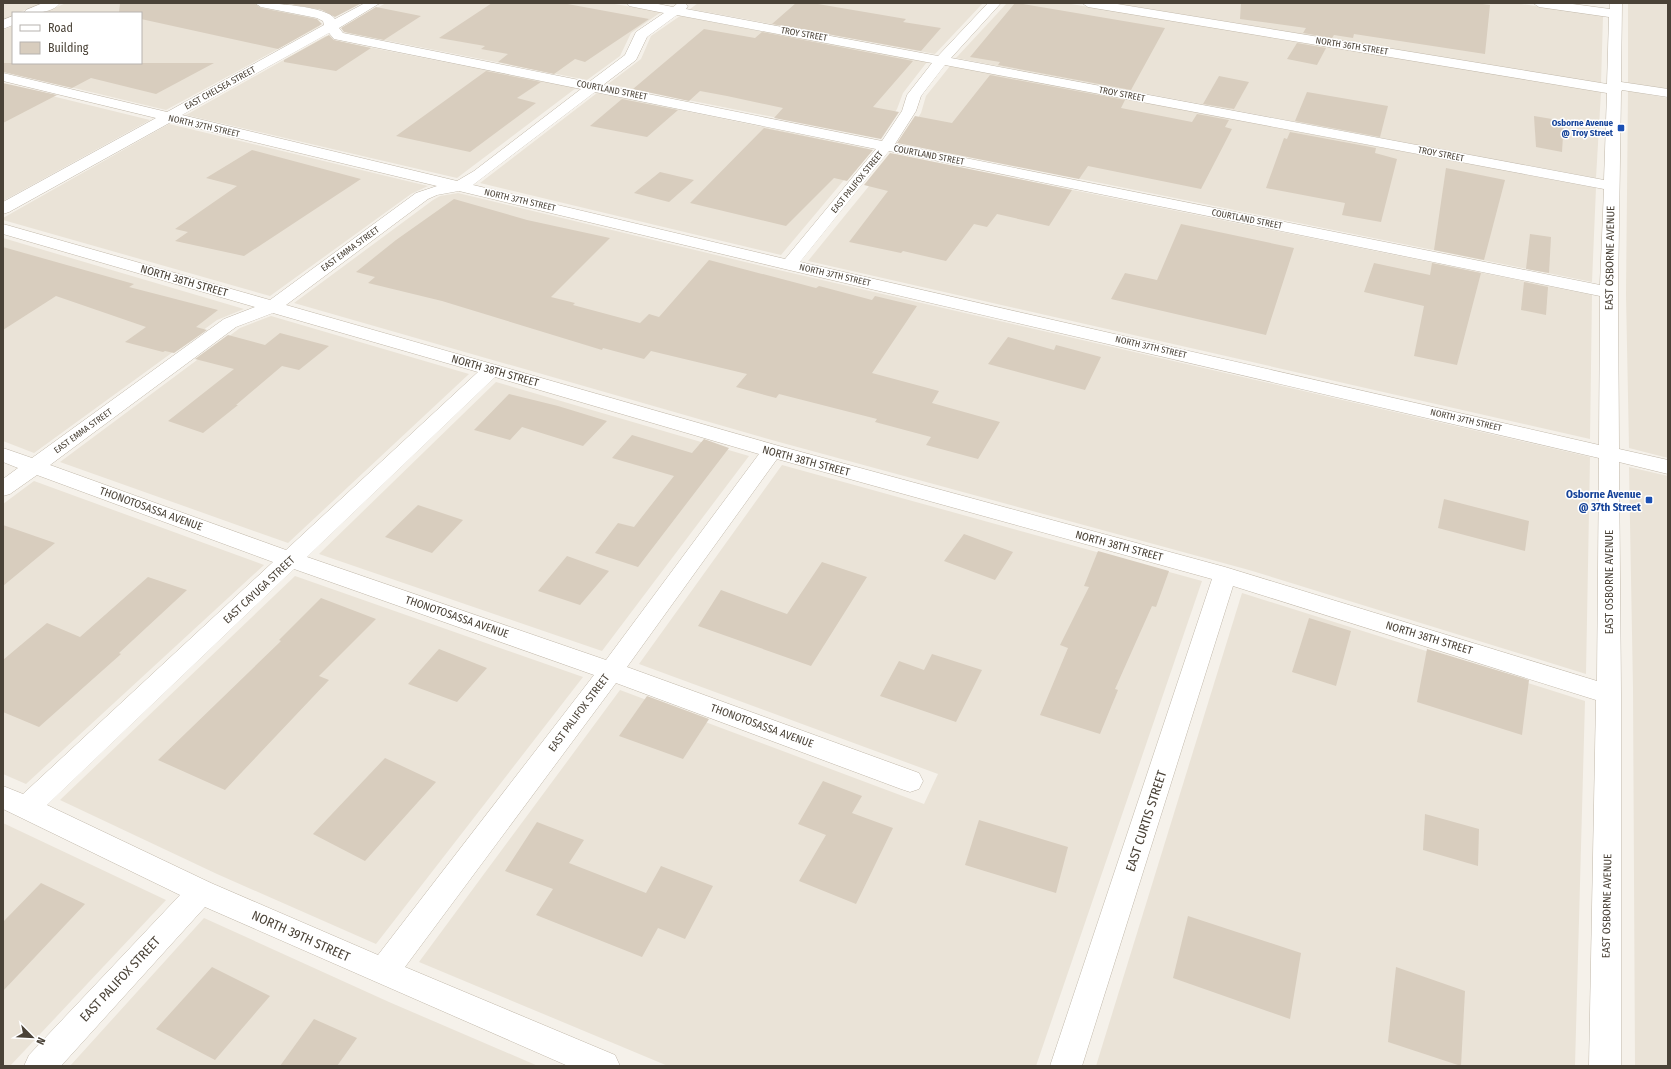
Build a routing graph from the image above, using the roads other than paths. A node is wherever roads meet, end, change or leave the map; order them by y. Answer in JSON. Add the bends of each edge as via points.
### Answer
{"nodes":[{"id":1,"x":54,"y":3,"type":"edge"},
{"id":2,"x":261,"y":3,"type":"edge"},
{"id":3,"x":374,"y":3,"type":"edge"},
{"id":4,"x":633,"y":3,"type":"edge"},
{"id":5,"x":995,"y":3,"type":"edge"},
{"id":6,"x":1088,"y":3,"type":"edge"},
{"id":7,"x":1539,"y":3,"type":"edge"},
{"id":8,"x":681,"y":7,"type":"edge"},
{"id":9,"x":1615,"y":9,"type":"edge"},
{"id":10,"x":32,"y":12,"type":"edge"},
{"id":11,"x":12,"y":20,"type":"edge"},
{"id":12,"x":3,"y":25,"type":"edge"},
{"id":13,"x":331,"y":27,"type":"junction"},
{"id":14,"x":942,"y":60,"type":"junction"},
{"id":15,"x":3,"y":77,"type":"edge"},
{"id":16,"x":592,"y":86,"type":"junction"},
{"id":17,"x":1615,"y":87,"type":"junction"},
{"id":18,"x":1668,"y":94,"type":"edge"},
{"id":19,"x":168,"y":117,"type":"junction"},
{"id":20,"x":886,"y":146,"type":"junction"},
{"id":21,"x":460,"y":186,"type":"junction"},
{"id":22,"x":1611,"y":186,"type":"junction"},
{"id":23,"x":3,"y":209,"type":"edge"},
{"id":24,"x":3,"y":229,"type":"edge"},
{"id":25,"x":789,"y":265,"type":"junction"},
{"id":26,"x":1609,"y":292,"type":"junction"},
{"id":27,"x":272,"y":307,"type":"junction"},
{"id":28,"x":491,"y":370,"type":"junction"},
{"id":29,"x":772,"y":451,"type":"junction"},
{"id":30,"x":1610,"y":452,"type":"junction"},
{"id":31,"x":3,"y":455,"type":"edge"},
{"id":32,"x":34,"y":467,"type":"junction"},
{"id":33,"x":1668,"y":467,"type":"edge"},
{"id":34,"x":3,"y":489,"type":"edge"},
{"id":35,"x":292,"y":560,"type":"junction"},
{"id":36,"x":1226,"y":575,"type":"junction"},
{"id":37,"x":611,"y":671,"type":"junction"},
{"id":38,"x":1609,"y":694,"type":"junction"},
{"id":39,"x":910,"y":781,"type":"dead end"},
{"id":40,"x":15,"y":802,"type":"edge"},
{"id":41,"x":201,"y":892,"type":"junction"},
{"id":42,"x":383,"y":972,"type":"junction"},
{"id":43,"x":40,"y":1066,"type":"edge"},
{"id":44,"x":604,"y":1066,"type":"edge"},
{"id":45,"x":1066,"y":1066,"type":"edge"},
{"id":46,"x":1605,"y":1066,"type":"edge"}],
"edges":[{"from":1,"to":10,"type":"street"},
{"from":2,"to":13,"type":"street","name":"COURTLAND STREET","via":[[321,15],[329,19]]},
{"from":3,"to":13,"type":"street","name":"EAST CHELSEA STREET"},
{"from":4,"to":8,"type":"street","name":"TROY STREET"},
{"from":5,"to":14,"type":"street","name":"EAST PALIFOX STREET"},
{"from":6,"to":17,"type":"street","name":"NORTH 36TH STREET"},
{"from":7,"to":9,"type":"street"},
{"from":8,"to":14,"type":"street","name":"TROY STREET"},
{"from":8,"to":16,"type":"street","name":"EAST EMMA STREET","via":[[641,35],[631,57]]},
{"from":9,"to":17,"type":"street","name":"EAST OSBORNE AVENUE"},
{"from":11,"to":12,"type":"street"},
{"from":13,"to":16,"type":"street","name":"COURTLAND STREET","via":[[339,36]]},
{"from":13,"to":19,"type":"street","name":"EAST CHELSEA STREET"},
{"from":14,"to":20,"type":"street","name":"EAST PALIFOX STREET","via":[[914,95],[909,111]]},
{"from":14,"to":22,"type":"street","name":"TROY STREET"},
{"from":15,"to":19,"type":"street","name":"NORTH 37TH STREET"},
{"from":16,"to":20,"type":"street","name":"COURTLAND STREET"},
{"from":16,"to":21,"type":"street","name":"EAST EMMA STREET"},
{"from":17,"to":18,"type":"street","name":"NORTH 36TH STREET"},
{"from":17,"to":22,"type":"street","name":"EAST OSBORNE AVENUE"},
{"from":19,"to":21,"type":"street","name":"NORTH 37TH STREET"},
{"from":19,"to":23,"type":"street","name":"EAST CHELSEA STREET"},
{"from":20,"to":25,"type":"street","name":"EAST PALIFOX STREET"},
{"from":20,"to":26,"type":"street","name":"COURTLAND STREET"},
{"from":21,"to":25,"type":"street","name":"NORTH 37TH STREET"},
{"from":21,"to":27,"type":"street","name":"EAST EMMA STREET","via":[[433,191],[422,196]]},
{"from":22,"to":26,"type":"street","name":"EAST OSBORNE AVENUE"},
{"from":24,"to":27,"type":"street","name":"NORTH 38TH STREET"},
{"from":25,"to":30,"type":"street","name":"NORTH 37TH STREET"},
{"from":26,"to":30,"type":"street","name":"EAST OSBORNE AVENUE"},
{"from":27,"to":28,"type":"street","name":"NORTH 38TH STREET"},
{"from":27,"to":32,"type":"street","name":"EAST EMMA STREET","via":[[230,323]]},
{"from":28,"to":29,"type":"street","name":"NORTH 38TH STREET"},
{"from":28,"to":35,"type":"street","name":"EAST CAYUGA STREET"},
{"from":29,"to":36,"type":"street","name":"NORTH 38TH STREET"},
{"from":29,"to":37,"type":"street","name":"EAST PALIFOX STREET"},
{"from":30,"to":33,"type":"street","name":"NORTH 37TH STREET"},
{"from":30,"to":38,"type":"street","name":"EAST OSBORNE AVENUE"},
{"from":31,"to":32,"type":"street","name":"THONOTOSASSA AVENUE"},
{"from":32,"to":34,"type":"street","name":"EAST EMMA STREET"},
{"from":32,"to":35,"type":"street","name":"THONOTOSASSA AVENUE"},
{"from":35,"to":37,"type":"street","name":"THONOTOSASSA AVENUE"},
{"from":35,"to":40,"type":"street","name":"EAST CAYUGA STREET"},
{"from":36,"to":38,"type":"street","name":"NORTH 38TH STREET"},
{"from":36,"to":45,"type":"street","name":"EAST CURTIS STREET"},
{"from":37,"to":39,"type":"street","name":"THONOTOSASSA AVENUE"},
{"from":37,"to":42,"type":"street","name":"EAST PALIFOX STREET"},
{"from":38,"to":46,"type":"street","name":"EAST OSBORNE AVENUE"},
{"from":40,"to":41,"type":"street","name":"NORTH 39TH STREET"},
{"from":41,"to":42,"type":"street","name":"NORTH 39TH STREET"},
{"from":41,"to":43,"type":"street","name":"EAST PALIFOX STREET"},
{"from":42,"to":44,"type":"street","name":"NORTH 39TH STREET"}]}
